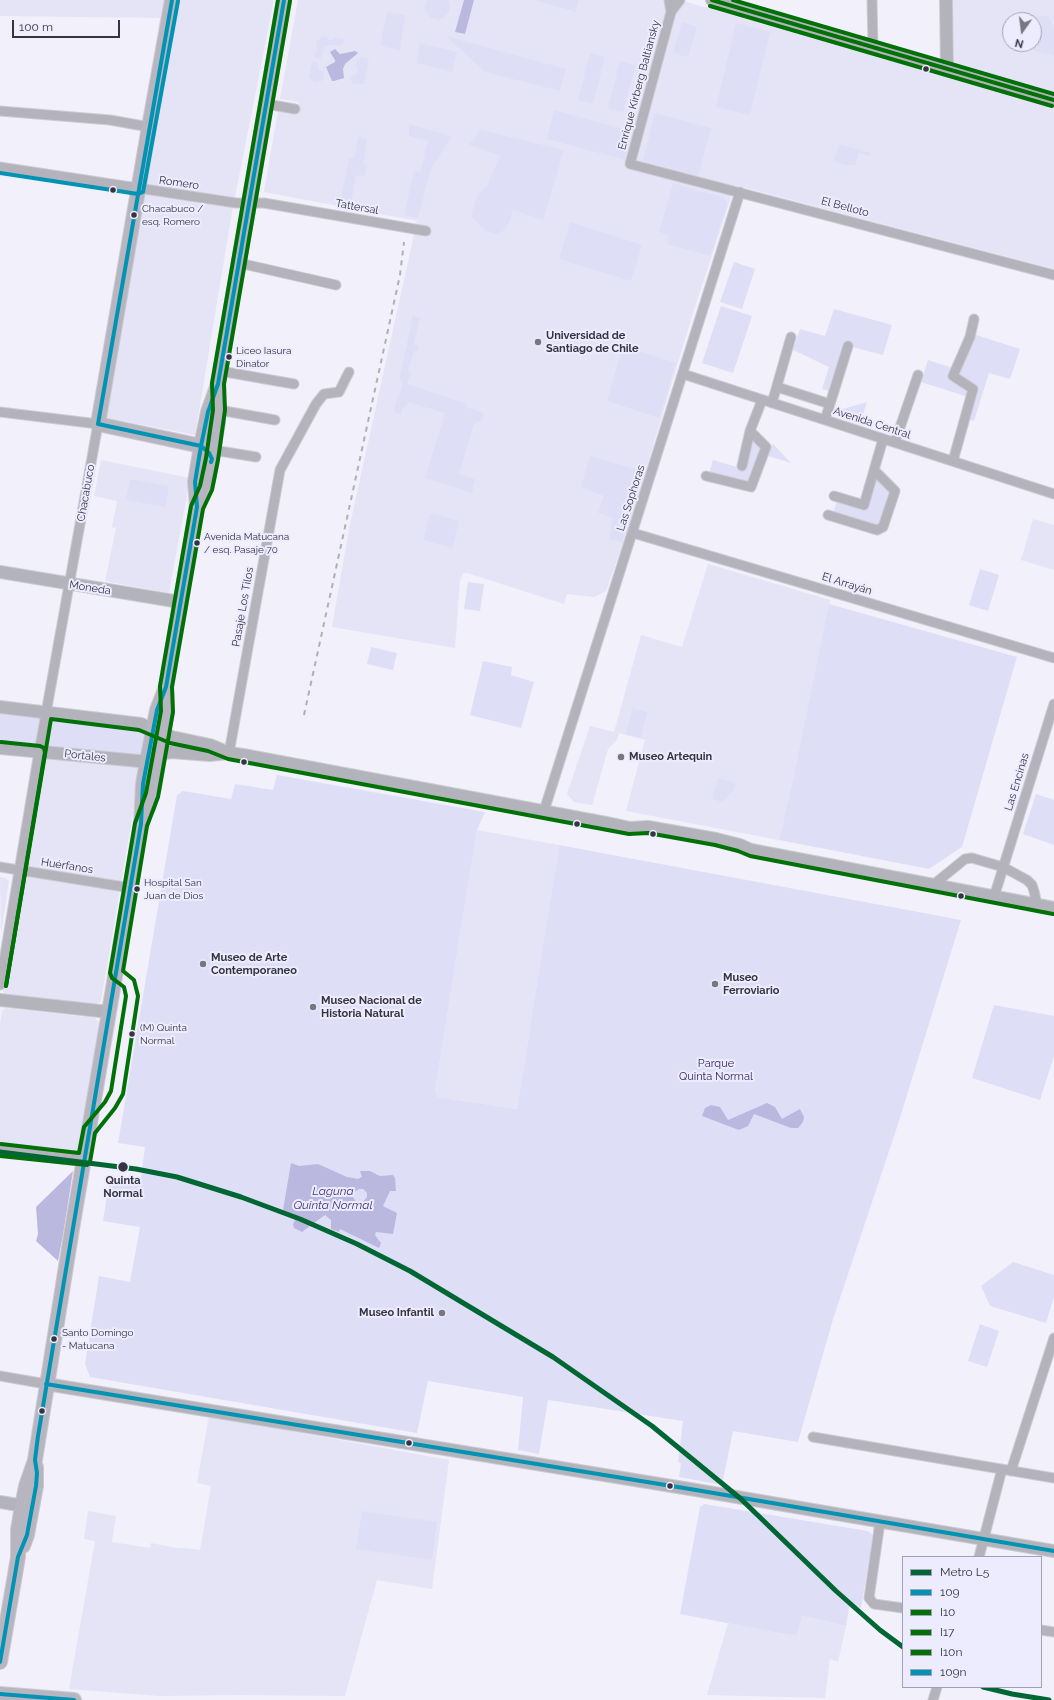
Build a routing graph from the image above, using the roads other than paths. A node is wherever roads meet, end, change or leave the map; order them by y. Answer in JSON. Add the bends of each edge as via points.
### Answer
{"nodes":[{"id":1,"x":172,"y":0,"type":"edge"},
{"id":2,"x":284,"y":0,"type":"edge"},
{"id":3,"x":669,"y":0,"type":"edge"},
{"id":4,"x":680,"y":0,"type":"edge"},
{"id":5,"x":712,"y":0,"type":"edge"},
{"id":6,"x":872,"y":0,"type":"edge"},
{"id":7,"x":946,"y":0,"type":"edge"},
{"id":8,"x":671,"y":12,"type":"junction"},
{"id":9,"x":873,"y":47,"type":"junction"},
{"id":10,"x":946,"y":68,"type":"junction"},
{"id":11,"x":1054,"y":100,"type":"edge"},
{"id":12,"x":266,"y":104,"type":"junction"},
{"id":13,"x":295,"y":108,"type":"dead end"},
{"id":14,"x":0,"y":111,"type":"edge"},
{"id":15,"x":148,"y":127,"type":"junction"},
{"id":16,"x":630,"y":164,"type":"joint"},
{"id":17,"x":0,"y":167,"type":"edge"},
{"id":18,"x":139,"y":188,"type":"junction"},
{"id":19,"x":740,"y":192,"type":"junction"},
{"id":20,"x":249,"y":203,"type":"junction"},
{"id":21,"x":284,"y":206,"type":"joint"},
{"id":22,"x":426,"y":232,"type":"dead end"},
{"id":23,"x":239,"y":263,"type":"junction"},
{"id":24,"x":1054,"y":275,"type":"edge"},
{"id":25,"x":336,"y":285,"type":"dead end"},
{"id":26,"x":974,"y":319,"type":"dead end"},
{"id":27,"x":791,"y":337,"type":"dead end"},
{"id":28,"x":848,"y":346,"type":"dead end"},
{"id":29,"x":349,"y":372,"type":"dead end"},
{"id":30,"x":683,"y":374,"type":"junction"},
{"id":31,"x":918,"y":375,"type":"dead end"},
{"id":32,"x":219,"y":377,"type":"junction"},
{"id":33,"x":294,"y":384,"type":"dead end"},
{"id":34,"x":777,"y":386,"type":"junction"},
{"id":35,"x":762,"y":400,"type":"junction"},
{"id":36,"x":772,"y":403,"type":"junction"},
{"id":37,"x":830,"y":404,"type":"junction"},
{"id":38,"x":219,"y":410,"type":"junction"},
{"id":39,"x":0,"y":412,"type":"edge"},
{"id":40,"x":275,"y":420,"type":"dead end"},
{"id":41,"x":825,"y":420,"type":"junction"},
{"id":42,"x":98,"y":424,"type":"junction"},
{"id":43,"x":750,"y":432,"type":"junction"},
{"id":44,"x":884,"y":439,"type":"junction"},
{"id":45,"x":895,"y":442,"type":"junction"},
{"id":46,"x":209,"y":452,"type":"junction"},
{"id":47,"x":256,"y":457,"type":"dead end"},
{"id":48,"x":953,"y":461,"type":"junction"},
{"id":49,"x":742,"y":466,"type":"dead end"},
{"id":50,"x":875,"y":471,"type":"junction"},
{"id":51,"x":706,"y":476,"type":"dead end"},
{"id":52,"x":1054,"y":494,"type":"edge"},
{"id":53,"x":834,"y":496,"type":"dead end"},
{"id":54,"x":828,"y":515,"type":"dead end"},
{"id":55,"x":633,"y":533,"type":"junction"},
{"id":56,"x":0,"y":572,"type":"edge"},
{"id":57,"x":70,"y":584,"type":"junction"},
{"id":58,"x":180,"y":602,"type":"junction"},
{"id":59,"x":1054,"y":658,"type":"edge"},
{"id":60,"x":1054,"y":704,"type":"edge"},
{"id":61,"x":0,"y":707,"type":"edge"},
{"id":62,"x":46,"y":712,"type":"junction"},
{"id":63,"x":158,"y":731,"type":"junction"},
{"id":64,"x":0,"y":748,"type":"edge"},
{"id":65,"x":39,"y":752,"type":"junction"},
{"id":66,"x":229,"y":753,"type":"junction"},
{"id":67,"x":160,"y":754,"type":"junction"},
{"id":68,"x":147,"y":761,"type":"junction"},
{"id":69,"x":544,"y":811,"type":"junction"},
{"id":70,"x":142,"y":824,"type":"junction"},
{"id":71,"x":0,"y":867,"type":"edge"},
{"id":72,"x":1003,"y":867,"type":"junction"},
{"id":73,"x":20,"y":870,"type":"junction"},
{"id":74,"x":933,"y":885,"type":"junction"},
{"id":75,"x":130,"y":888,"type":"junction"},
{"id":76,"x":994,"y":897,"type":"junction"},
{"id":77,"x":1037,"y":905,"type":"junction"},
{"id":78,"x":1054,"y":908,"type":"edge"},
{"id":79,"x":0,"y":985,"type":"edge"},
{"id":80,"x":0,"y":1000,"type":"edge"},
{"id":81,"x":109,"y":1012,"type":"junction"},
{"id":82,"x":0,"y":1150,"type":"edge"},
{"id":83,"x":84,"y":1160,"type":"junction"},
{"id":84,"x":1054,"y":1338,"type":"edge"},
{"id":85,"x":0,"y":1376,"type":"edge"},
{"id":86,"x":46,"y":1384,"type":"junction"},
{"id":87,"x":813,"y":1437,"type":"dead end"},
{"id":88,"x":1002,"y":1469,"type":"junction"},
{"id":89,"x":1011,"y":1471,"type":"junction"},
{"id":90,"x":1054,"y":1478,"type":"edge"},
{"id":91,"x":0,"y":1502,"type":"edge"},
{"id":92,"x":27,"y":1507,"type":"junction"},
{"id":93,"x":880,"y":1522,"type":"junction"},
{"id":94,"x":984,"y":1539,"type":"junction"},
{"id":95,"x":1054,"y":1551,"type":"edge"},
{"id":96,"x":979,"y":1556,"type":"edge"},
{"id":97,"x":902,"y":1608,"type":"edge"},
{"id":98,"x":1042,"y":1630,"type":"edge"},
{"id":99,"x":1054,"y":1632,"type":"edge"},
{"id":100,"x":0,"y":1662,"type":"edge"},
{"id":101,"x":937,"y":1688,"type":"edge"},
{"id":102,"x":0,"y":1694,"type":"edge"},
{"id":103,"x":74,"y":1700,"type":"edge"},
{"id":104,"x":933,"y":1700,"type":"edge"}],
"edges":[{"from":1,"to":15,"type":"main road","name":"Chacabuco"},
{"from":2,"to":12,"type":"main road"},
{"from":3,"to":8,"type":"street","name":"Enrique Kirberg Baltiansky"},
{"from":4,"to":8,"type":"street","name":"Enrique Kirberg Baltiansky"},
{"from":5,"to":9,"type":"main road"},
{"from":6,"to":9,"type":"street"},
{"from":7,"to":10,"type":"main road"},
{"from":8,"to":16,"type":"street","name":"Enrique Kirberg Baltiansky"},
{"from":9,"to":10,"type":"main road"},
{"from":10,"to":11,"type":"main road"},
{"from":12,"to":13,"type":"street"},
{"from":12,"to":20,"type":"main road"},
{"from":14,"to":15,"type":"street","via":[[110,120]]},
{"from":15,"to":18,"type":"main road","name":"Chacabuco"},
{"from":16,"to":19,"type":"street","name":"El Belloto"},
{"from":17,"to":18,"type":"street","name":"Romero"},
{"from":18,"to":20,"type":"street","name":"Romero"},
{"from":18,"to":42,"type":"main road","name":"Chacabuco"},
{"from":19,"to":24,"type":"street","name":"El Belloto"},
{"from":19,"to":30,"type":"street","name":"Las Sophoras"},
{"from":20,"to":21,"type":"street","name":"Romero"},
{"from":20,"to":23,"type":"main road"},
{"from":21,"to":22,"type":"street","name":"Tattersal"},
{"from":23,"to":25,"type":"street"},
{"from":23,"to":32,"type":"main road"},
{"from":26,"to":48,"type":"street","via":[[970,337],[953,376],[973,389]]},
{"from":27,"to":34,"type":"street"},
{"from":28,"to":37,"type":"street"},
{"from":29,"to":66,"type":"street","name":"Pasaje Los Tilos","via":[[339,392],[324,394],[316,404],[280,470]]},
{"from":30,"to":35,"type":"street","name":"Avenida Central"},
{"from":30,"to":55,"type":"street","name":"Las Sophoras"},
{"from":31,"to":45,"type":"street"},
{"from":32,"to":33,"type":"street"},
{"from":32,"to":38,"type":"main road"},
{"from":32,"to":46,"type":"main road","via":[[208,412]]},
{"from":34,"to":36,"type":"street"},
{"from":34,"to":37,"type":"street"},
{"from":35,"to":36,"type":"street","name":"Avenida Central"},
{"from":35,"to":43,"type":"street"},
{"from":36,"to":41,"type":"street","name":"Avenida Central"},
{"from":37,"to":41,"type":"street"},
{"from":38,"to":40,"type":"street"},
{"from":38,"to":46,"type":"main road"},
{"from":39,"to":42,"type":"street"},
{"from":41,"to":44,"type":"street","name":"Avenida Central"},
{"from":42,"to":46,"type":"main road"},
{"from":42,"to":57,"type":"street","name":"Chacabuco"},
{"from":43,"to":49,"type":"street"},
{"from":43,"to":51,"type":"street","via":[[766,447],[751,487]]},
{"from":44,"to":45,"type":"street","name":"Avenida Central"},
{"from":44,"to":50,"type":"street"},
{"from":45,"to":48,"type":"street","name":"Avenida Central"},
{"from":46,"to":47,"type":"street"},
{"from":46,"to":58,"type":"main road","via":[[206,488],[197,507]]},
{"from":48,"to":52,"type":"street","name":"Avenida Central"},
{"from":50,"to":53,"type":"street","via":[[864,505]]},
{"from":50,"to":54,"type":"street","via":[[895,491],[884,527],[878,530]]},
{"from":55,"to":59,"type":"street","name":"El Arrayán"},
{"from":55,"to":69,"type":"street","name":"Las Sophoras"},
{"from":56,"to":57,"type":"main road","name":"Moneda"},
{"from":57,"to":58,"type":"main road","name":"Moneda"},
{"from":57,"to":62,"type":"street","name":"Chacabuco"},
{"from":58,"to":63,"type":"main road","via":[[166,687],[167,705]]},
{"from":60,"to":72,"type":"street","name":"Las Encinas"},
{"from":61,"to":62,"type":"main road"},
{"from":62,"to":63,"type":"main road","via":[[141,724]]},
{"from":62,"to":65,"type":"street","name":"Chacabuco"},
{"from":63,"to":66,"type":"main road","via":[[172,738],[210,745]]},
{"from":63,"to":67,"type":"main road"},
{"from":63,"to":68,"type":"main road"},
{"from":64,"to":65,"type":"main road","name":"Portales"},
{"from":65,"to":68,"type":"main road","name":"Portales"},
{"from":65,"to":73,"type":"street","name":"Chacabuco"},
{"from":66,"to":67,"type":"main road"},
{"from":66,"to":69,"type":"main road"},
{"from":67,"to":68,"type":"main road"},
{"from":67,"to":70,"type":"main road","via":[[152,795]]},
{"from":68,"to":70,"type":"main road","via":[[143,784]]},
{"from":69,"to":74,"type":"main road","via":[[630,828],[648,827],[716,839],[751,850]]},
{"from":70,"to":75,"type":"main road"},
{"from":71,"to":73,"type":"street","name":"Huérfanos"},
{"from":72,"to":74,"type":"street","via":[[969,858]]},
{"from":72,"to":76,"type":"street","name":"Las Encinas"},
{"from":72,"to":77,"type":"street","via":[[1032,885]]},
{"from":73,"to":75,"type":"street","name":"Huérfanos"},
{"from":73,"to":79,"type":"street","name":"Chacabuco"},
{"from":74,"to":76,"type":"main road"},
{"from":75,"to":81,"type":"main road"},
{"from":76,"to":77,"type":"main road"},
{"from":77,"to":78,"type":"main road"},
{"from":80,"to":81,"type":"main road"},
{"from":81,"to":83,"type":"main road"},
{"from":82,"to":83,"type":"main road"},
{"from":83,"to":86,"type":"main road"},
{"from":84,"to":89,"type":"street"},
{"from":85,"to":86,"type":"street"},
{"from":86,"to":92,"type":"main road","via":[[35,1460],[26,1486]]},
{"from":86,"to":93,"type":"main road"},
{"from":87,"to":88,"type":"street"},
{"from":88,"to":89,"type":"street"},
{"from":88,"to":94,"type":"street"},
{"from":89,"to":90,"type":"street"},
{"from":91,"to":92,"type":"main road"},
{"from":92,"to":100,"type":"main road","via":[[18,1530],[18,1557]]},
{"from":93,"to":94,"type":"main road"},
{"from":93,"to":97,"type":"street","via":[[869,1598],[874,1604]]},
{"from":94,"to":95,"type":"main road"},
{"from":94,"to":96,"type":"street"},
{"from":98,"to":99,"type":"street"},
{"from":101,"to":104,"type":"street"},
{"from":102,"to":103,"type":"main road"}]}
